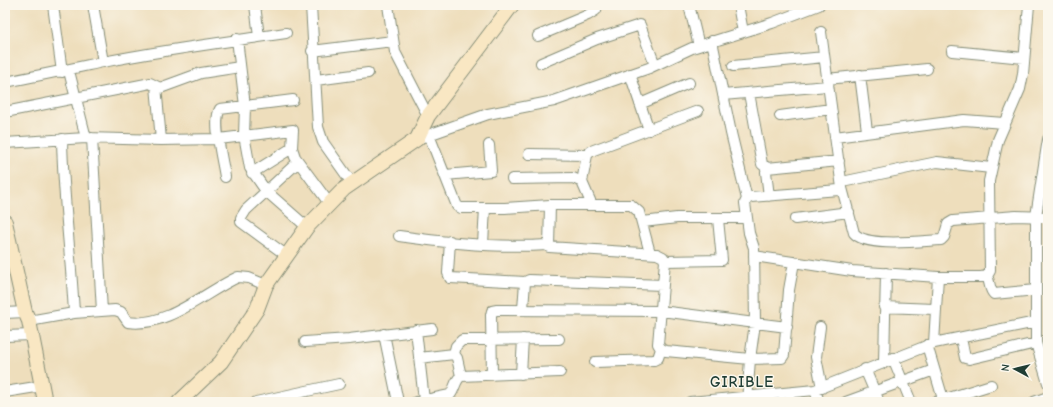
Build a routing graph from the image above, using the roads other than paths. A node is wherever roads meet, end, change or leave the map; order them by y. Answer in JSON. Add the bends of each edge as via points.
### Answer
{"nodes":[{"id":1,"x":53,"y":5,"type":"edge"},
{"id":2,"x":93,"y":5,"type":"edge"},
{"id":3,"x":255,"y":5,"type":"edge"},
{"id":4,"x":311,"y":5,"type":"edge"},
{"id":5,"x":388,"y":5,"type":"edge"},
{"id":6,"x":512,"y":5,"type":"edge"},
{"id":7,"x":597,"y":5,"type":"edge"},
{"id":8,"x":689,"y":5,"type":"edge"},
{"id":9,"x":738,"y":5,"type":"edge"},
{"id":10,"x":819,"y":5,"type":"edge"},
{"id":11,"x":1029,"y":5,"type":"edge"},
{"id":12,"x":743,"y":32,"type":"junction"},
{"id":13,"x":821,"y":32,"type":"dead end"},
{"id":14,"x":286,"y":33,"type":"dead end"},
{"id":15,"x":538,"y":36,"type":"dead end"},
{"id":16,"x":259,"y":37,"type":"junction"},
{"id":17,"x":237,"y":40,"type":"junction"},
{"id":18,"x":393,"y":41,"type":"junction"},
{"id":19,"x":712,"y":41,"type":"junction"},
{"id":20,"x":699,"y":46,"type":"junction"},
{"id":21,"x":312,"y":51,"type":"junction"},
{"id":22,"x":952,"y":51,"type":"dead end"},
{"id":23,"x":824,"y":57,"type":"junction"},
{"id":24,"x":1024,"y":58,"type":"junction"},
{"id":25,"x":102,"y":62,"type":"junction"},
{"id":26,"x":541,"y":63,"type":"dead end"},
{"id":27,"x":655,"y":66,"type":"junction"},
{"id":28,"x":733,"y":66,"type":"dead end"},
{"id":29,"x":240,"y":67,"type":"junction"},
{"id":30,"x":927,"y":70,"type":"dead end"},
{"id":31,"x":66,"y":71,"type":"junction"},
{"id":32,"x":368,"y":73,"type":"dead end"},
{"id":33,"x":630,"y":74,"type":"junction"},
{"id":34,"x":860,"y":75,"type":"junction"},
{"id":35,"x":316,"y":80,"type":"junction"},
{"id":36,"x":5,"y":82,"type":"edge"},
{"id":37,"x":828,"y":82,"type":"junction"},
{"id":38,"x":689,"y":83,"type":"dead end"},
{"id":39,"x":156,"y":86,"type":"junction"},
{"id":40,"x":749,"y":93,"type":"junction"},
{"id":41,"x":723,"y":95,"type":"junction"},
{"id":42,"x":75,"y":98,"type":"junction"},
{"id":43,"x":293,"y":100,"type":"dead end"},
{"id":44,"x":640,"y":104,"type":"junction"},
{"id":45,"x":245,"y":106,"type":"junction"},
{"id":46,"x":831,"y":109,"type":"junction"},
{"id":47,"x":698,"y":111,"type":"dead end"},
{"id":48,"x":5,"y":112,"type":"edge"},
{"id":49,"x":428,"y":116,"type":"junction"},
{"id":50,"x":780,"y":116,"type":"dead end"},
{"id":51,"x":1004,"y":123,"type":"junction"},
{"id":52,"x":649,"y":130,"type":"junction"},
{"id":53,"x":867,"y":131,"type":"junction"},
{"id":54,"x":244,"y":135,"type":"junction"},
{"id":55,"x":423,"y":137,"type":"junction"},
{"id":56,"x":835,"y":137,"type":"junction"},
{"id":57,"x":89,"y":138,"type":"junction"},
{"id":58,"x":1048,"y":138,"type":"edge"},
{"id":59,"x":62,"y":139,"type":"junction"},
{"id":60,"x":219,"y":139,"type":"junction"},
{"id":61,"x":161,"y":140,"type":"junction"},
{"id":62,"x":5,"y":142,"type":"edge"},
{"id":63,"x":489,"y":145,"type":"dead end"},
{"id":64,"x":292,"y":148,"type":"junction"},
{"id":65,"x":529,"y":154,"type":"dead end"},
{"id":66,"x":587,"y":155,"type":"junction"},
{"id":67,"x":839,"y":161,"type":"junction"},
{"id":68,"x":298,"y":162,"type":"junction"},
{"id":69,"x":767,"y":168,"type":"junction"},
{"id":70,"x":992,"y":168,"type":"junction"},
{"id":71,"x":252,"y":173,"type":"junction"},
{"id":72,"x":445,"y":175,"type":"junction"},
{"id":73,"x":225,"y":177,"type":"dead end"},
{"id":74,"x":512,"y":179,"type":"dead end"},
{"id":75,"x":582,"y":182,"type":"junction"},
{"id":76,"x":352,"y":183,"type":"junction"},
{"id":77,"x":842,"y":185,"type":"junction"},
{"id":78,"x":266,"y":191,"type":"junction"},
{"id":79,"x":769,"y":196,"type":"junction"},
{"id":80,"x":747,"y":199,"type":"junction"},
{"id":81,"x":329,"y":203,"type":"junction"},
{"id":82,"x":550,"y":205,"type":"junction"},
{"id":83,"x":592,"y":205,"type":"junction"},
{"id":84,"x":485,"y":208,"type":"junction"},
{"id":85,"x":850,"y":212,"type":"junction"},
{"id":86,"x":1036,"y":216,"type":"junction"},
{"id":87,"x":1048,"y":217,"type":"edge"},
{"id":88,"x":718,"y":218,"type":"junction"},
{"id":89,"x":746,"y":218,"type":"junction"},
{"id":90,"x":795,"y":219,"type":"dead end"},
{"id":91,"x":988,"y":219,"type":"junction"},
{"id":92,"x":643,"y":222,"type":"junction"},
{"id":93,"x":307,"y":228,"type":"junction"},
{"id":94,"x":6,"y":230,"type":"edge"},
{"id":95,"x":399,"y":236,"type":"dead end"},
{"id":96,"x":450,"y":241,"type":"junction"},
{"id":97,"x":483,"y":244,"type":"junction"},
{"id":98,"x":547,"y":244,"type":"junction"},
{"id":99,"x":650,"y":253,"type":"junction"},
{"id":100,"x":286,"y":255,"type":"junction"},
{"id":101,"x":754,"y":256,"type":"junction"},
{"id":102,"x":665,"y":261,"type":"junction"},
{"id":103,"x":794,"y":262,"type":"junction"},
{"id":104,"x":886,"y":273,"type":"junction"},
{"id":105,"x":987,"y":276,"type":"junction"},
{"id":106,"x":938,"y":277,"type":"junction"},
{"id":107,"x":525,"y":282,"type":"junction"},
{"id":108,"x":266,"y":285,"type":"junction"},
{"id":109,"x":663,"y":285,"type":"junction"},
{"id":110,"x":1036,"y":290,"type":"junction"},
{"id":111,"x":884,"y":306,"type":"junction"},
{"id":112,"x":523,"y":309,"type":"junction"},
{"id":113,"x":934,"y":309,"type":"junction"},
{"id":114,"x":102,"y":311,"type":"junction"},
{"id":115,"x":661,"y":311,"type":"junction"},
{"id":116,"x":5,"y":313,"type":"edge"},
{"id":117,"x":74,"y":313,"type":"junction"},
{"id":118,"x":27,"y":316,"type":"junction"},
{"id":119,"x":1036,"y":322,"type":"junction"},
{"id":120,"x":755,"y":323,"type":"junction"},
{"id":121,"x":787,"y":327,"type":"junction"},
{"id":122,"x":432,"y":328,"type":"dead end"},
{"id":123,"x":820,"y":328,"type":"dead end"},
{"id":124,"x":416,"y":330,"type":"junction"},
{"id":125,"x":384,"y":334,"type":"junction"},
{"id":126,"x":32,"y":335,"type":"junction"},
{"id":127,"x":5,"y":336,"type":"edge"},
{"id":128,"x":960,"y":338,"type":"junction"},
{"id":129,"x":491,"y":339,"type":"junction"},
{"id":130,"x":523,"y":339,"type":"junction"},
{"id":131,"x":559,"y":339,"type":"dead end"},
{"id":132,"x":305,"y":342,"type":"dead end"},
{"id":133,"x":1036,"y":343,"type":"junction"},
{"id":134,"x":930,"y":344,"type":"junction"},
{"id":135,"x":661,"y":349,"type":"junction"},
{"id":136,"x":454,"y":354,"type":"junction"},
{"id":137,"x":419,"y":358,"type":"junction"},
{"id":138,"x":750,"y":359,"type":"junction"},
{"id":139,"x":889,"y":360,"type":"junction"},
{"id":140,"x":595,"y":362,"type":"dead end"},
{"id":141,"x":865,"y":369,"type":"junction"},
{"id":142,"x":934,"y":370,"type":"junction"},
{"id":143,"x":560,"y":372,"type":"dead end"},
{"id":144,"x":1046,"y":373,"type":"edge"},
{"id":145,"x":521,"y":374,"type":"junction"},
{"id":146,"x":492,"y":375,"type":"junction"},
{"id":147,"x":461,"y":376,"type":"junction"},
{"id":148,"x":902,"y":381,"type":"junction"},
{"id":149,"x":1048,"y":383,"type":"edge"},
{"id":150,"x":339,"y":384,"type":"dead end"},
{"id":151,"x":991,"y":385,"type":"dead end"},
{"id":152,"x":42,"y":386,"type":"junction"},
{"id":153,"x":818,"y":389,"type":"junction"},
{"id":154,"x":874,"y":391,"type":"junction"},
{"id":155,"x":5,"y":392,"type":"edge"},
{"id":156,"x":1048,"y":397,"type":"edge"},
{"id":157,"x":747,"y":399,"type":"edge"},
{"id":158,"x":420,"y":401,"type":"edge"},
{"id":159,"x":939,"y":401,"type":"edge"},
{"id":160,"x":45,"y":402,"type":"edge"},
{"id":161,"x":179,"y":402,"type":"edge"},
{"id":162,"x":256,"y":402,"type":"edge"},
{"id":163,"x":398,"y":402,"type":"edge"},
{"id":164,"x":690,"y":402,"type":"edge"},
{"id":165,"x":819,"y":402,"type":"edge"},
{"id":166,"x":846,"y":402,"type":"edge"},
{"id":167,"x":879,"y":402,"type":"edge"},
{"id":168,"x":911,"y":402,"type":"edge"},
{"id":169,"x":1034,"y":402,"type":"edge"}],
"edges":[{"from":1,"to":31,"type":"street"},
{"from":2,"to":25,"type":"street"},
{"from":3,"to":16,"type":"street"},
{"from":4,"to":21,"type":"street"},
{"from":5,"to":18,"type":"street"},
{"from":6,"to":49,"type":"street"},
{"from":7,"to":15,"type":"street","via":[[596,10],[588,15]]},
{"from":8,"to":20,"type":"street"},
{"from":9,"to":12,"type":"street"},
{"from":10,"to":12,"type":"street"},
{"from":11,"to":24,"type":"street"},
{"from":12,"to":19,"type":"street"},
{"from":13,"to":23,"type":"street"},
{"from":14,"to":16,"type":"street"},
{"from":16,"to":17,"type":"street"},
{"from":17,"to":25,"type":"street"},
{"from":17,"to":29,"type":"street"},
{"from":18,"to":21,"type":"street"},
{"from":18,"to":49,"type":"street","via":[[400,65]]},
{"from":19,"to":20,"type":"street"},
{"from":19,"to":41,"type":"street"},
{"from":20,"to":27,"type":"street"},
{"from":21,"to":35,"type":"street"},
{"from":22,"to":24,"type":"street"},
{"from":23,"to":28,"type":"street"},
{"from":23,"to":37,"type":"street"},
{"from":24,"to":51,"type":"street","via":[[1020,89]]},
{"from":25,"to":31,"type":"street"},
{"from":26,"to":27,"type":"street","via":[[597,39],[640,25]]},
{"from":27,"to":33,"type":"street"},
{"from":29,"to":39,"type":"street","via":[[201,73],[160,88]]},
{"from":29,"to":45,"type":"street"},
{"from":30,"to":34,"type":"street"},
{"from":31,"to":36,"type":"street"},
{"from":31,"to":42,"type":"street"},
{"from":32,"to":35,"type":"street"},
{"from":33,"to":44,"type":"street"},
{"from":33,"to":55,"type":"street","via":[[554,100],[488,114]]},
{"from":34,"to":37,"type":"street"},
{"from":34,"to":53,"type":"street"},
{"from":35,"to":76,"type":"street","via":[[317,123],[320,136]]},
{"from":37,"to":40,"type":"street"},
{"from":37,"to":46,"type":"street"},
{"from":38,"to":44,"type":"street"},
{"from":39,"to":42,"type":"street","via":[[146,84]]},
{"from":39,"to":61,"type":"street"},
{"from":40,"to":41,"type":"street"},
{"from":40,"to":69,"type":"street","via":[[762,164]]},
{"from":41,"to":80,"type":"street"},
{"from":42,"to":48,"type":"street"},
{"from":42,"to":57,"type":"street"},
{"from":43,"to":45,"type":"street"},
{"from":44,"to":52,"type":"street"},
{"from":45,"to":54,"type":"street"},
{"from":45,"to":60,"type":"street","via":[[218,110]]},
{"from":46,"to":50,"type":"street"},
{"from":46,"to":56,"type":"street"},
{"from":47,"to":52,"type":"street"},
{"from":49,"to":55,"type":"street"},
{"from":51,"to":53,"type":"street","via":[[964,120]]},
{"from":51,"to":70,"type":"street"},
{"from":52,"to":66,"type":"street","via":[[603,146]]},
{"from":53,"to":56,"type":"street"},
{"from":54,"to":60,"type":"street"},
{"from":54,"to":64,"type":"street","via":[[293,130]]},
{"from":54,"to":71,"type":"street"},
{"from":55,"to":72,"type":"street"},
{"from":55,"to":76,"type":"street"},
{"from":56,"to":67,"type":"street"},
{"from":57,"to":59,"type":"street"},
{"from":57,"to":61,"type":"street"},
{"from":57,"to":114,"type":"street"},
{"from":58,"to":86,"type":"street"},
{"from":59,"to":62,"type":"street"},
{"from":59,"to":117,"type":"street"},
{"from":60,"to":61,"type":"street"},
{"from":60,"to":73,"type":"street"},
{"from":63,"to":72,"type":"street","via":[[491,171]]},
{"from":64,"to":68,"type":"street"},
{"from":64,"to":71,"type":"street"},
{"from":65,"to":66,"type":"street"},
{"from":66,"to":75,"type":"street"},
{"from":67,"to":69,"type":"street"},
{"from":67,"to":77,"type":"street"},
{"from":68,"to":78,"type":"street"},
{"from":68,"to":81,"type":"street"},
{"from":69,"to":79,"type":"street"},
{"from":70,"to":77,"type":"street","via":[[937,162]]},
{"from":70,"to":91,"type":"street"},
{"from":71,"to":78,"type":"street"},
{"from":72,"to":84,"type":"street","via":[[457,206]]},
{"from":74,"to":75,"type":"street","via":[[562,177]]},
{"from":75,"to":83,"type":"street"},
{"from":76,"to":81,"type":"street"},
{"from":77,"to":79,"type":"street","via":[[839,190]]},
{"from":77,"to":85,"type":"street"},
{"from":78,"to":93,"type":"street"},
{"from":78,"to":100,"type":"street","via":[[246,210],[241,222]]},
{"from":79,"to":80,"type":"street"},
{"from":80,"to":89,"type":"street"},
{"from":81,"to":93,"type":"street"},
{"from":82,"to":83,"type":"street"},
{"from":82,"to":84,"type":"street"},
{"from":82,"to":98,"type":"street"},
{"from":83,"to":92,"type":"street","via":[[631,205],[639,212]]},
{"from":84,"to":97,"type":"street"},
{"from":85,"to":90,"type":"street"},
{"from":85,"to":91,"type":"street","via":[[854,233],[858,238],[884,242],[941,240],[948,224],[953,221]]},
{"from":86,"to":87,"type":"street"},
{"from":86,"to":91,"type":"street"},
{"from":86,"to":110,"type":"street"},
{"from":88,"to":89,"type":"street"},
{"from":88,"to":92,"type":"street","via":[[677,218]]},
{"from":88,"to":102,"type":"street","via":[[722,260]]},
{"from":89,"to":101,"type":"street"},
{"from":91,"to":105,"type":"street","via":[[990,271]]},
{"from":92,"to":99,"type":"street"},
{"from":93,"to":100,"type":"street"},
{"from":94,"to":118,"type":"street"},
{"from":95,"to":96,"type":"street"},
{"from":96,"to":97,"type":"street"},
{"from":96,"to":107,"type":"street","via":[[450,278]]},
{"from":97,"to":98,"type":"street","via":[[518,247]]},
{"from":98,"to":99,"type":"street","via":[[551,248]]},
{"from":99,"to":102,"type":"street","via":[[663,256]]},
{"from":100,"to":108,"type":"street"},
{"from":101,"to":103,"type":"street"},
{"from":101,"to":120,"type":"street"},
{"from":102,"to":109,"type":"street"},
{"from":103,"to":104,"type":"street","via":[[852,271]]},
{"from":103,"to":121,"type":"street"},
{"from":104,"to":106,"type":"street"},
{"from":104,"to":111,"type":"street"},
{"from":105,"to":106,"type":"street"},
{"from":105,"to":110,"type":"street","via":[[994,294]]},
{"from":106,"to":113,"type":"street"},
{"from":107,"to":109,"type":"street","via":[[529,280]]},
{"from":107,"to":112,"type":"street"},
{"from":108,"to":114,"type":"street","via":[[249,278],[238,277],[174,313],[139,322],[128,322],[119,311]]},
{"from":108,"to":161,"type":"street","via":[[257,309],[221,362]]},
{"from":109,"to":115,"type":"street"},
{"from":110,"to":119,"type":"street"},
{"from":111,"to":113,"type":"street"},
{"from":111,"to":139,"type":"street"},
{"from":112,"to":115,"type":"street"},
{"from":112,"to":129,"type":"street","via":[[492,311]]},
{"from":113,"to":134,"type":"street"},
{"from":114,"to":117,"type":"street"},
{"from":115,"to":120,"type":"street"},
{"from":115,"to":135,"type":"street","via":[[658,344]]},
{"from":116,"to":118,"type":"street"},
{"from":117,"to":118,"type":"street"},
{"from":118,"to":126,"type":"street"},
{"from":119,"to":128,"type":"street"},
{"from":119,"to":133,"type":"street"},
{"from":120,"to":121,"type":"street"},
{"from":120,"to":138,"type":"street"},
{"from":121,"to":138,"type":"street","via":[[782,358]]},
{"from":122,"to":124,"type":"street"},
{"from":123,"to":153,"type":"street","via":[[816,357]]},
{"from":124,"to":125,"type":"street"},
{"from":124,"to":137,"type":"street"},
{"from":125,"to":132,"type":"street"},
{"from":125,"to":163,"type":"street"},
{"from":126,"to":127,"type":"street"},
{"from":126,"to":152,"type":"street"},
{"from":128,"to":133,"type":"street","via":[[966,358],[969,359]]},
{"from":128,"to":134,"type":"street"},
{"from":129,"to":130,"type":"street"},
{"from":129,"to":136,"type":"street","via":[[462,340],[456,346]]},
{"from":129,"to":146,"type":"street"},
{"from":130,"to":131,"type":"street"},
{"from":130,"to":145,"type":"street"},
{"from":133,"to":144,"type":"street"},
{"from":134,"to":139,"type":"street"},
{"from":134,"to":142,"type":"street"},
{"from":135,"to":138,"type":"street"},
{"from":135,"to":140,"type":"street","via":[[658,358],[654,360]]},
{"from":136,"to":137,"type":"street"},
{"from":136,"to":147,"type":"street"},
{"from":137,"to":158,"type":"street"},
{"from":138,"to":157,"type":"street"},
{"from":139,"to":141,"type":"street"},
{"from":139,"to":148,"type":"street"},
{"from":141,"to":153,"type":"street"},
{"from":141,"to":154,"type":"street"},
{"from":142,"to":148,"type":"street"},
{"from":142,"to":159,"type":"street"},
{"from":143,"to":145,"type":"street"},
{"from":144,"to":149,"type":"street"},
{"from":145,"to":146,"type":"street"},
{"from":146,"to":147,"type":"street"},
{"from":147,"to":158,"type":"street","via":[[450,395]]},
{"from":148,"to":154,"type":"street"},
{"from":148,"to":168,"type":"street"},
{"from":150,"to":162,"type":"street"},
{"from":151,"to":159,"type":"street"},
{"from":152,"to":155,"type":"street"},
{"from":152,"to":160,"type":"street"},
{"from":153,"to":157,"type":"street"},
{"from":153,"to":165,"type":"street"},
{"from":154,"to":166,"type":"street"},
{"from":154,"to":167,"type":"street"},
{"from":156,"to":169,"type":"street"},
{"from":157,"to":164,"type":"street"}]}
